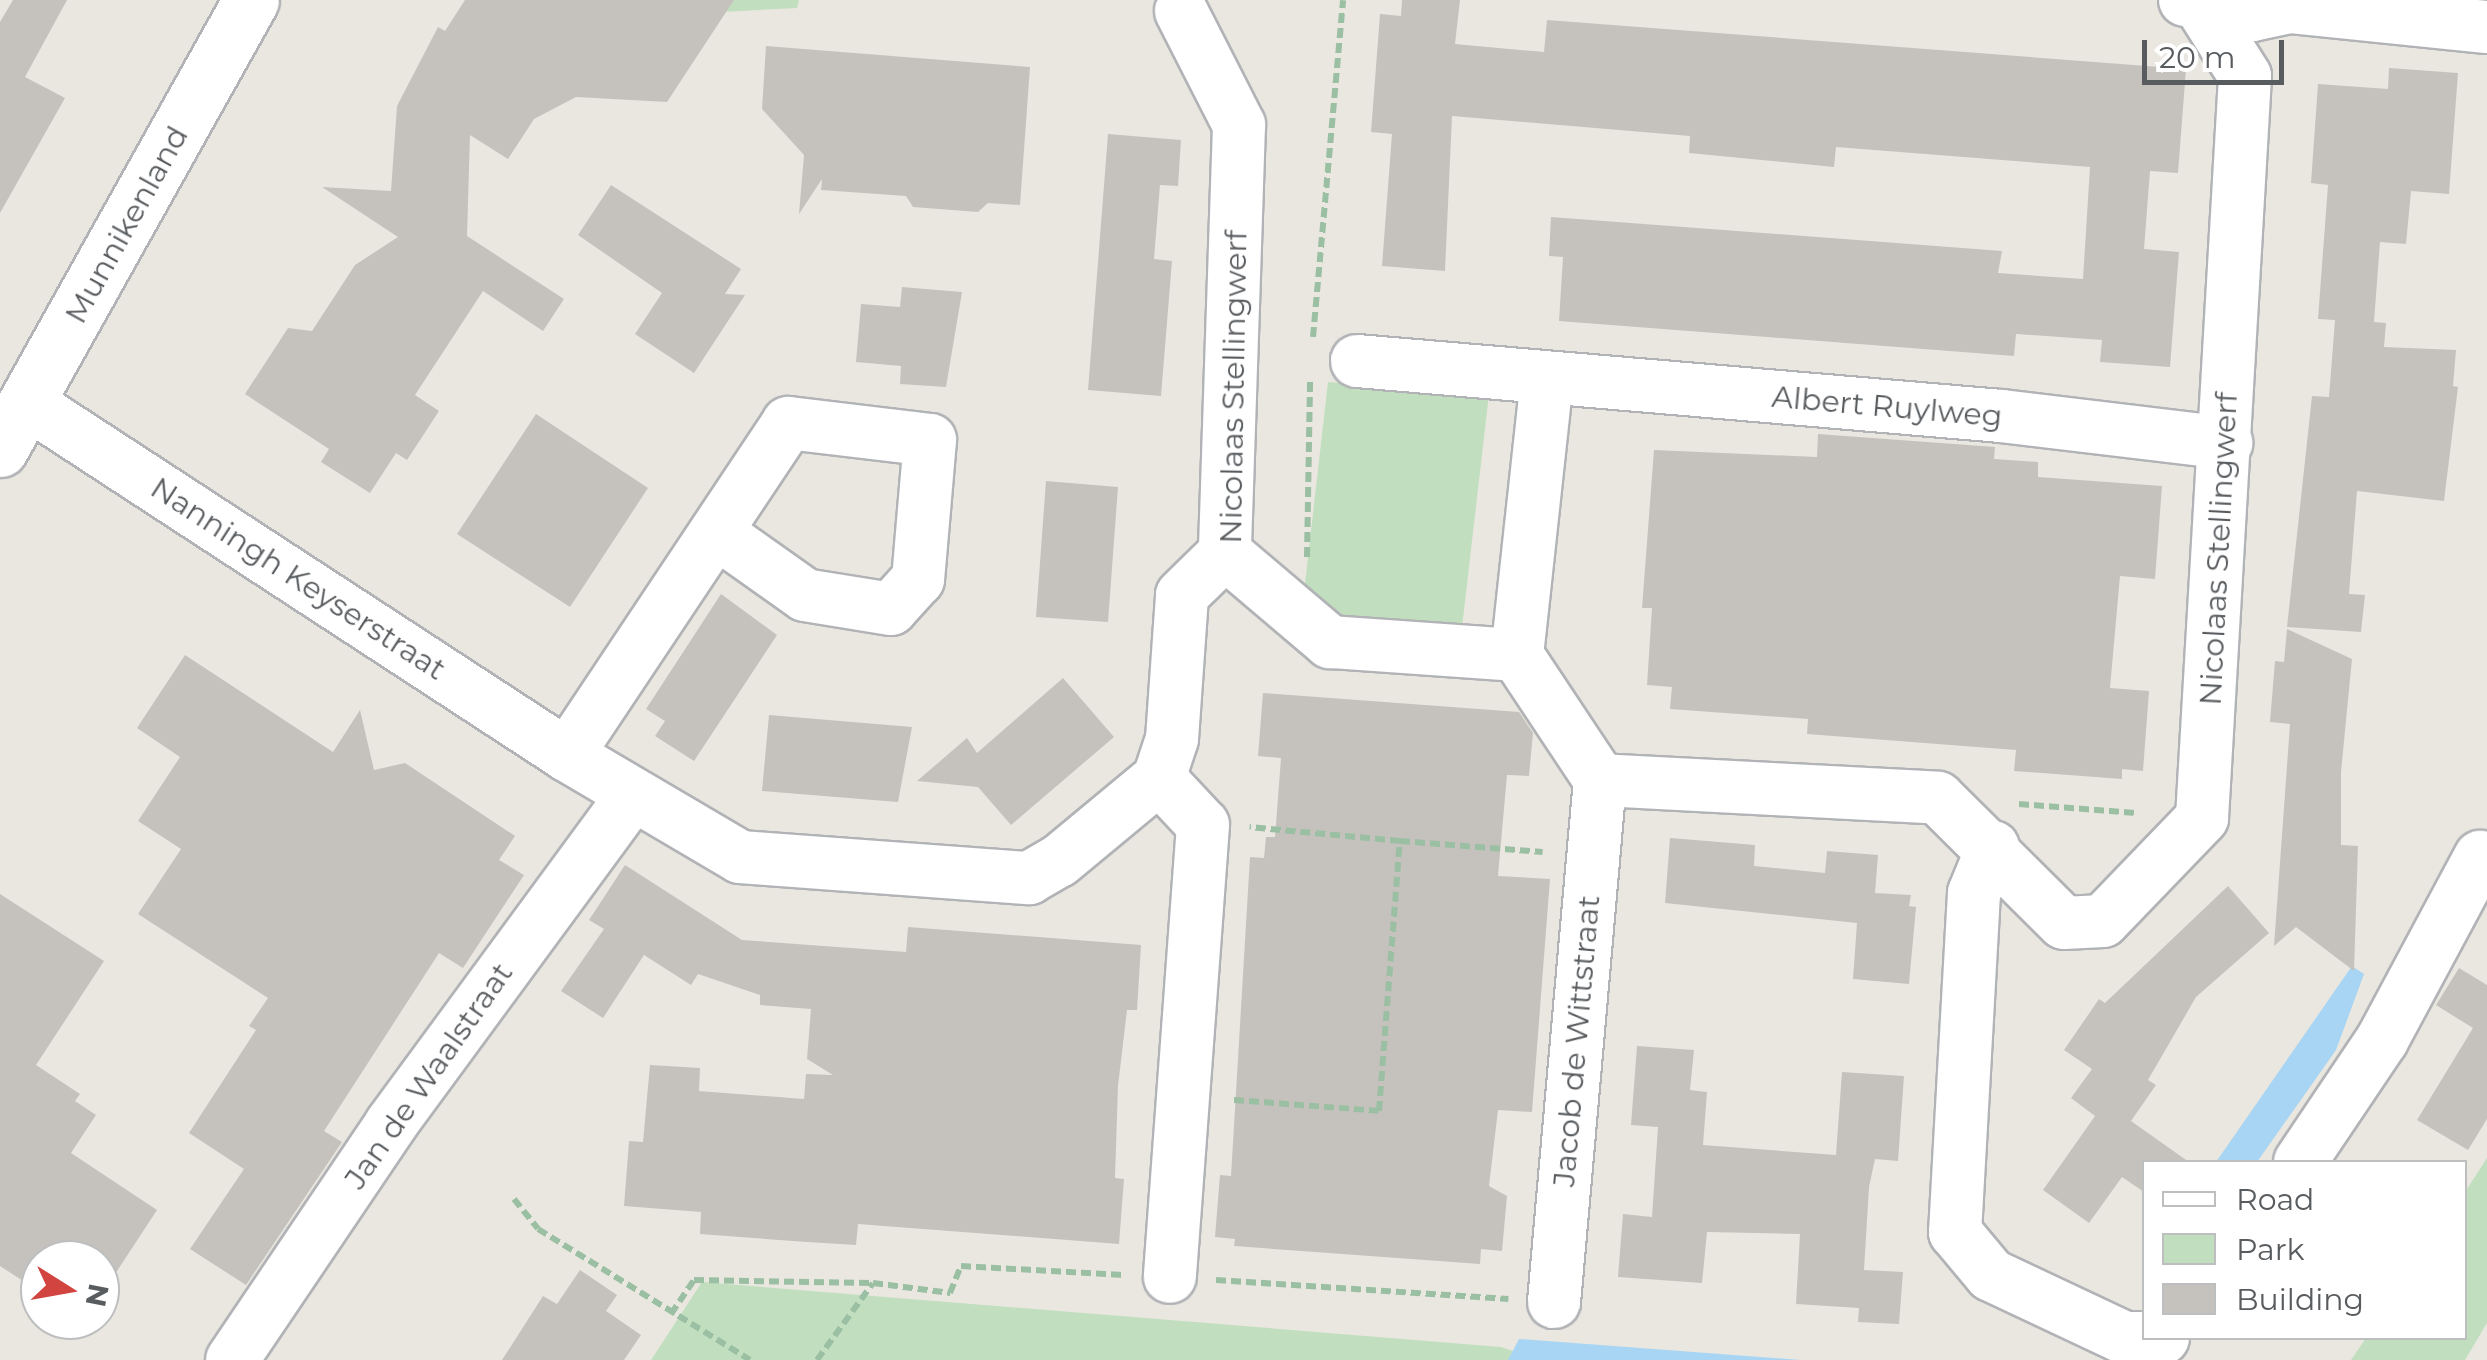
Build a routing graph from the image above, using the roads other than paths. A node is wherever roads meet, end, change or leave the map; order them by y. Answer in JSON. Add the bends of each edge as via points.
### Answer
{"nodes":[{"id":1,"x":251,"y":0,"type":"edge"},
{"id":2,"x":1182,"y":4,"type":"edge"},
{"id":3,"x":2194,"y":4,"type":"edge"},
{"id":4,"x":2487,"y":27,"type":"edge"},
{"id":5,"x":1326,"y":360,"type":"road end"},
{"id":6,"x":1548,"y":378,"type":"junction"},
{"id":7,"x":29,"y":404,"type":"junction"},
{"id":8,"x":2226,"y":442,"type":"junction"},
{"id":9,"x":0,"y":449,"type":"edge"},
{"id":10,"x":716,"y":532,"type":"dead end"},
{"id":11,"x":1226,"y":553,"type":"junction"},
{"id":12,"x":1517,"y":655,"type":"junction"},
{"id":13,"x":567,"y":756,"type":"junction"},
{"id":14,"x":1159,"y":778,"type":"junction"},
{"id":15,"x":1600,"y":780,"type":"junction"},
{"id":16,"x":632,"y":796,"type":"junction"},
{"id":17,"x":2003,"y":825,"type":"junction"},
{"id":18,"x":2480,"y":856,"type":"dead end"},
{"id":19,"x":2301,"y":1160,"type":"edge"},
{"id":20,"x":1170,"y":1277,"type":"dead end"},
{"id":21,"x":1554,"y":1302,"type":"dead end"},
{"id":22,"x":2142,"y":1338,"type":"edge"},
{"id":23,"x":232,"y":1360,"type":"edge"}],
"edges":[{"from":1,"to":7,"type":"street","name":"Munnikenland"},
{"from":2,"to":11,"type":"street","name":"Nicolaas Stellingwerf","via":[[1239,125]]},
{"from":3,"to":4,"type":"street","via":[[2252,15],[2289,7]]},
{"from":3,"to":8,"type":"street","name":"Nicolaas Stellingwerf","via":[[2246,76]]},
{"from":5,"to":6,"type":"street","name":"Albert Ruylweg"},
{"from":6,"to":8,"type":"street","name":"Albert Ruylweg"},
{"from":6,"to":12,"type":"street"},
{"from":7,"to":9,"type":"street","name":"Munnikenland"},
{"from":7,"to":13,"type":"street","name":"Nanningh Keyserstraat"},
{"from":8,"to":17,"type":"street","name":"Nicolaas Stellingwerf","via":[[2202,818],[2103,920],[2064,923]]},
{"from":10,"to":13,"type":"street"},
{"from":11,"to":12,"type":"street","name":"Nicolaas Stellingwerf","via":[[1330,642]]},
{"from":11,"to":14,"type":"street","via":[[1182,595],[1172,738]]},
{"from":12,"to":15,"type":"street"},
{"from":13,"to":16,"type":"street","name":"Nanningh Keyserstraat"},
{"from":14,"to":16,"type":"street","name":"Nanningh Keyserstraat","via":[[1059,862],[1029,878],[740,857]]},
{"from":14,"to":20,"type":"street","via":[[1203,826]]},
{"from":15,"to":17,"type":"street","via":[[1938,798]]},
{"from":15,"to":21,"type":"street","name":"Jacob de Wittstraat"},
{"from":16,"to":23,"type":"street","name":"Jan de Waalstraat","via":[[391,1124]]},
{"from":17,"to":22,"type":"street","via":[[1974,894],[1955,1232],[1991,1275],[2124,1338]]},
{"from":18,"to":19,"type":"street","via":[[2382,1040]]}]}
